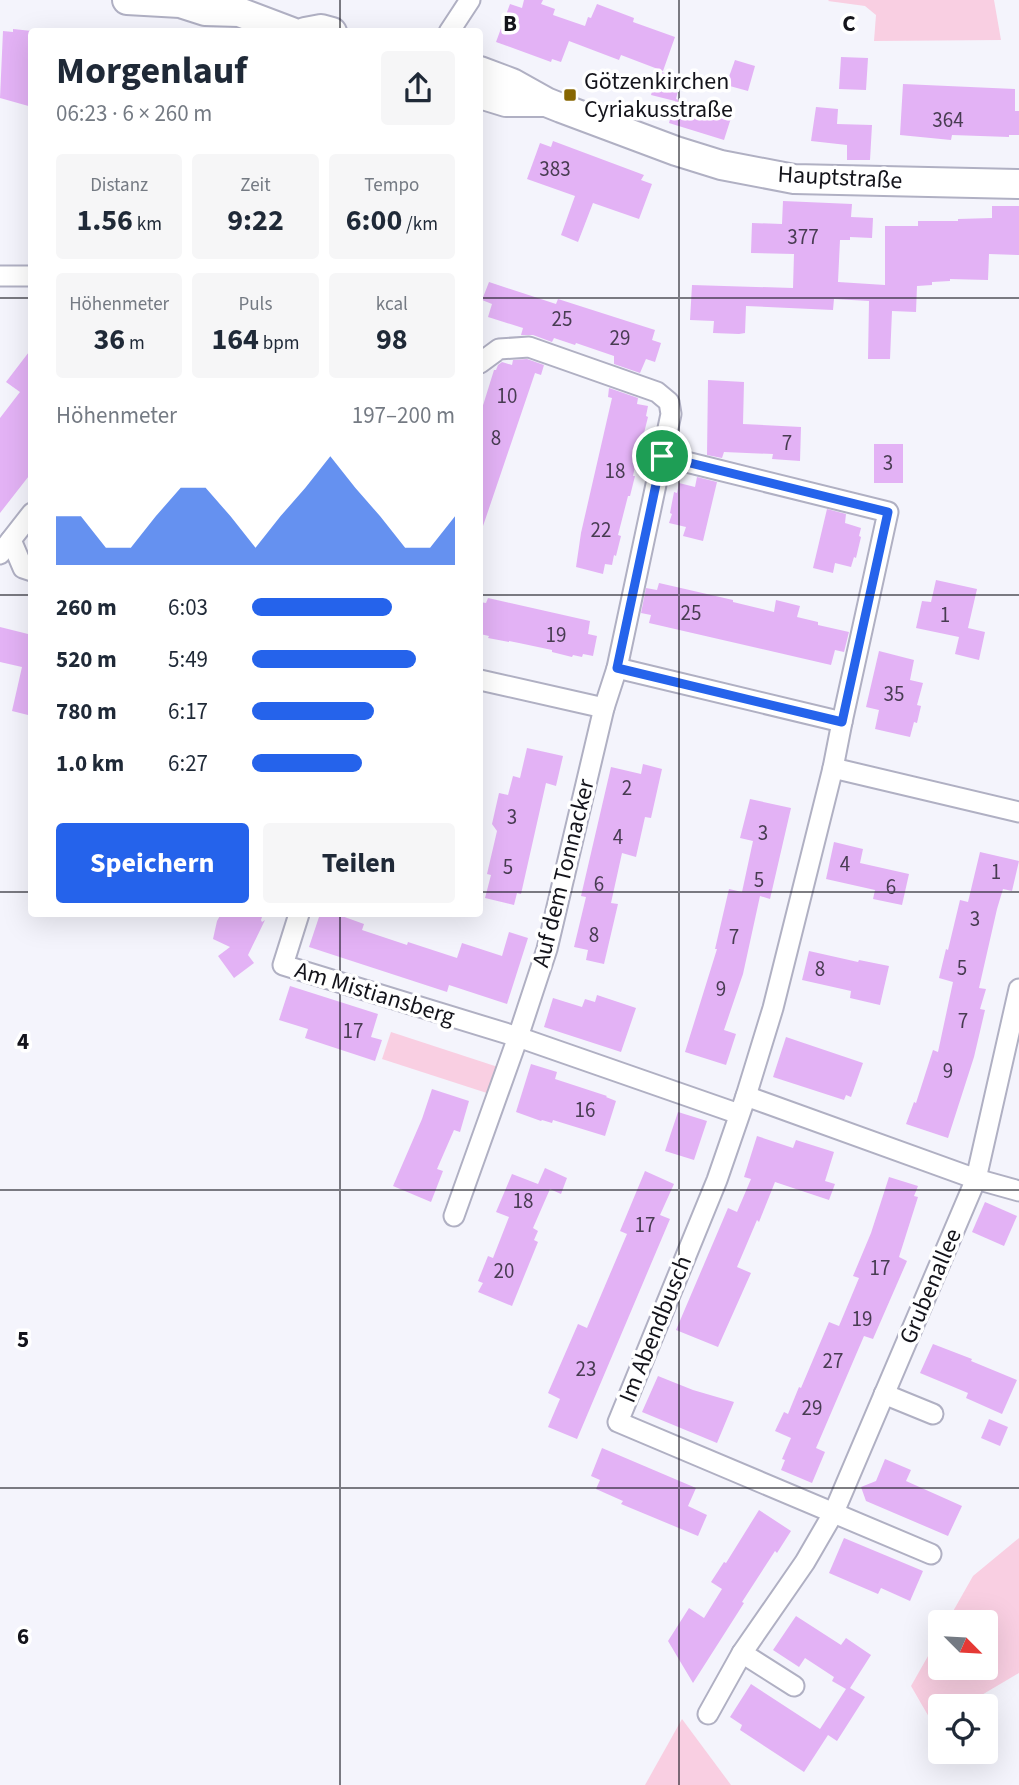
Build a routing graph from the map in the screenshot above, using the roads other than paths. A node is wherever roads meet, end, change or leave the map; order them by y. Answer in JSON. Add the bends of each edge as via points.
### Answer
{"nodes":[{"id":1,"x":127,"y":0,"type":"edge"},
{"id":2,"x":470,"y":0,"type":"edge"},
{"id":3,"x":205,"y":11,"type":"junction"},
{"id":4,"x":224,"y":28,"type":"edge"},
{"id":5,"x":281,"y":28,"type":"edge"},
{"id":6,"x":452,"y":28,"type":"edge"},
{"id":7,"x":483,"y":72,"type":"edge"},
{"id":8,"x":483,"y":95,"type":"edge"},
{"id":9,"x":546,"y":102,"type":"junction"},
{"id":10,"x":1019,"y":184,"type":"edge"},
{"id":11,"x":0,"y":276,"type":"edge"},
{"id":12,"x":28,"y":276,"type":"edge"},
{"id":13,"x":483,"y":361,"type":"edge"},
{"id":14,"x":662,"y":456,"type":"junction"},
{"id":15,"x":28,"y":518,"type":"edge"},
{"id":16,"x":6,"y":547,"type":"edge"},
{"id":17,"x":28,"y":569,"type":"edge"},
{"id":18,"x":617,"y":668,"type":"junction"},
{"id":19,"x":483,"y":681,"type":"edge"},
{"id":20,"x":604,"y":708,"type":"junction"},
{"id":21,"x":842,"y":722,"type":"junction"},
{"id":22,"x":833,"y":768,"type":"junction"},
{"id":23,"x":1019,"y":812,"type":"edge"},
{"id":24,"x":298,"y":917,"type":"edge"},
{"id":25,"x":1019,"y":989,"type":"edge"},
{"id":26,"x":518,"y":1037,"type":"junction"},
{"id":27,"x":742,"y":1105,"type":"junction"},
{"id":28,"x":976,"y":1179,"type":"junction"},
{"id":29,"x":1019,"y":1191,"type":"edge"},
{"id":30,"x":454,"y":1216,"type":"dead end"},
{"id":31,"x":884,"y":1394,"type":"junction"},
{"id":32,"x":933,"y":1414,"type":"dead end"},
{"id":33,"x":834,"y":1512,"type":"junction"},
{"id":34,"x":931,"y":1554,"type":"dead end"},
{"id":35,"x":742,"y":1653,"type":"junction"},
{"id":36,"x":794,"y":1686,"type":"dead end"},
{"id":37,"x":708,"y":1714,"type":"dead end"}],
"edges":[{"from":1,"to":3,"type":"main road"},
{"from":2,"to":6,"type":"street"},
{"from":3,"to":4,"type":"main road"},
{"from":3,"to":5,"type":"main road","via":[[239,12]]},
{"from":7,"to":9,"type":"main road","name":"Hauptstraße"},
{"from":8,"to":9,"type":"main road","name":"Hauptstraße","via":[[506,102]]},
{"from":9,"to":10,"type":"main road","name":"Hauptstraße","via":[[721,165],[794,179]]},
{"from":11,"to":12,"type":"street"},
{"from":13,"to":14,"type":"street","name":"Auf dem Tonnacker","via":[[499,349],[529,347],[657,392],[668,402],[671,414]]},
{"from":14,"to":18,"type":"street","name":"Auf dem Tonnacker"},
{"from":14,"to":21,"type":"street","name":"Im Abendbusch","via":[[888,512]]},
{"from":15,"to":16,"type":"street"},
{"from":16,"to":17,"type":"street"},
{"from":18,"to":20,"type":"street","name":"Auf dem Tonnacker"},
{"from":18,"to":21,"type":"street"},
{"from":19,"to":20,"type":"street"},
{"from":20,"to":26,"type":"street","name":"Auf dem Tonnacker","via":[[547,949]]},
{"from":21,"to":22,"type":"street","name":"Im Abendbusch"},
{"from":22,"to":23,"type":"street"},
{"from":22,"to":27,"type":"street","name":"Im Abendbusch","via":[[773,1007]]},
{"from":24,"to":26,"type":"street","name":"Am Mistiansberg","via":[[283,965]]},
{"from":25,"to":28,"type":"street","name":"Grubenallee"},
{"from":26,"to":27,"type":"street"},
{"from":26,"to":30,"type":"street","name":"Auf dem Tonnacker"},
{"from":27,"to":28,"type":"street"},
{"from":27,"to":33,"type":"street","name":"Im Abendbusch","via":[[717,1180],[618,1422]]},
{"from":28,"to":29,"type":"street"},
{"from":28,"to":31,"type":"street","name":"Grubenallee"},
{"from":31,"to":32,"type":"street"},
{"from":31,"to":33,"type":"street","name":"Grubenallee"},
{"from":33,"to":34,"type":"street"},
{"from":33,"to":35,"type":"street","name":"Grubenallee"},
{"from":35,"to":36,"type":"street"},
{"from":35,"to":37,"type":"street","name":"Grubenallee"}]}
